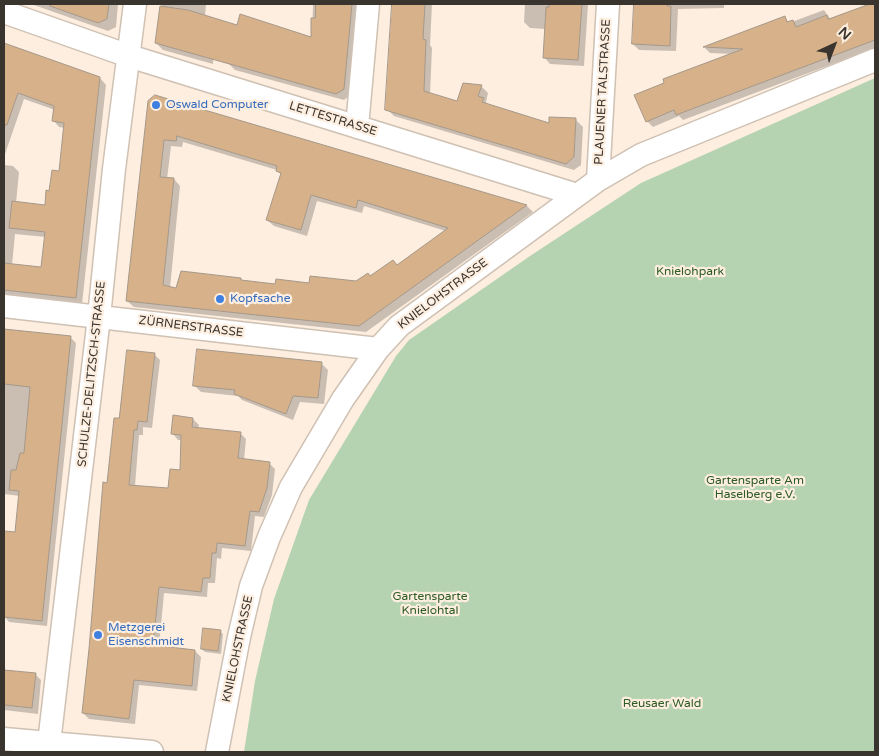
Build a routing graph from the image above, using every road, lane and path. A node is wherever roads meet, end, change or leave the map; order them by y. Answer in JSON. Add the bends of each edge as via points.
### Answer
{"nodes":[{"id":1,"x":135,"y":4,"type":"edge"},
{"id":2,"x":368,"y":4,"type":"edge"},
{"id":3,"x":608,"y":4,"type":"edge"},
{"id":4,"x":4,"y":12,"type":"edge"},
{"id":5,"x":129,"y":56,"type":"junction"},
{"id":6,"x":875,"y":60,"type":"edge"},
{"id":7,"x":357,"y":127,"type":"junction"},
{"id":8,"x":598,"y":180,"type":"junction"},
{"id":9,"x":577,"y":195,"type":"junction"},
{"id":10,"x":4,"y":306,"type":"edge"},
{"id":11,"x":99,"y":317,"type":"junction"},
{"id":12,"x":378,"y":349,"type":"junction"},
{"id":13,"x":4,"y":739,"type":"edge"},
{"id":14,"x":49,"y":743,"type":"junction"},
{"id":15,"x":152,"y":752,"type":"edge"},
{"id":16,"x":217,"y":752,"type":"edge"}],
"edges":[{"from":1,"to":5,"type":"street","name":"SCHULZE-DELITZSCH-STRASSE"},
{"from":2,"to":7,"type":"street"},
{"from":3,"to":8,"type":"street","name":"PLAUENER TALSTRASSE"},
{"from":4,"to":5,"type":"street","name":"LETTESTRASSE"},
{"from":5,"to":7,"type":"street","name":"LETTESTRASSE"},
{"from":5,"to":11,"type":"street","name":"SCHULZE-DELITZSCH-STRASSE"},
{"from":6,"to":8,"type":"street","name":"KNIELOHSTRASSE","via":[[641,155]]},
{"from":7,"to":9,"type":"street","name":"LETTESTRASSE"},
{"from":8,"to":9,"type":"street","name":"KNIELOHSTRASSE"},
{"from":9,"to":12,"type":"street","name":"KNIELOHSTRASSE","via":[[399,326]]},
{"from":10,"to":11,"type":"street","name":"ZÜRNERSTRASSE"},
{"from":11,"to":12,"type":"street","name":"ZÜRNERSTRASSE"},
{"from":11,"to":14,"type":"street","name":"SCHULZE-DELITZSCH-STRASSE"},
{"from":12,"to":16,"type":"street","name":"KNIELOHSTRASSE","via":[[343,399],[292,487],[269,537],[251,586]]},
{"from":13,"to":14,"type":"street"},
{"from":14,"to":15,"type":"street"}]}
